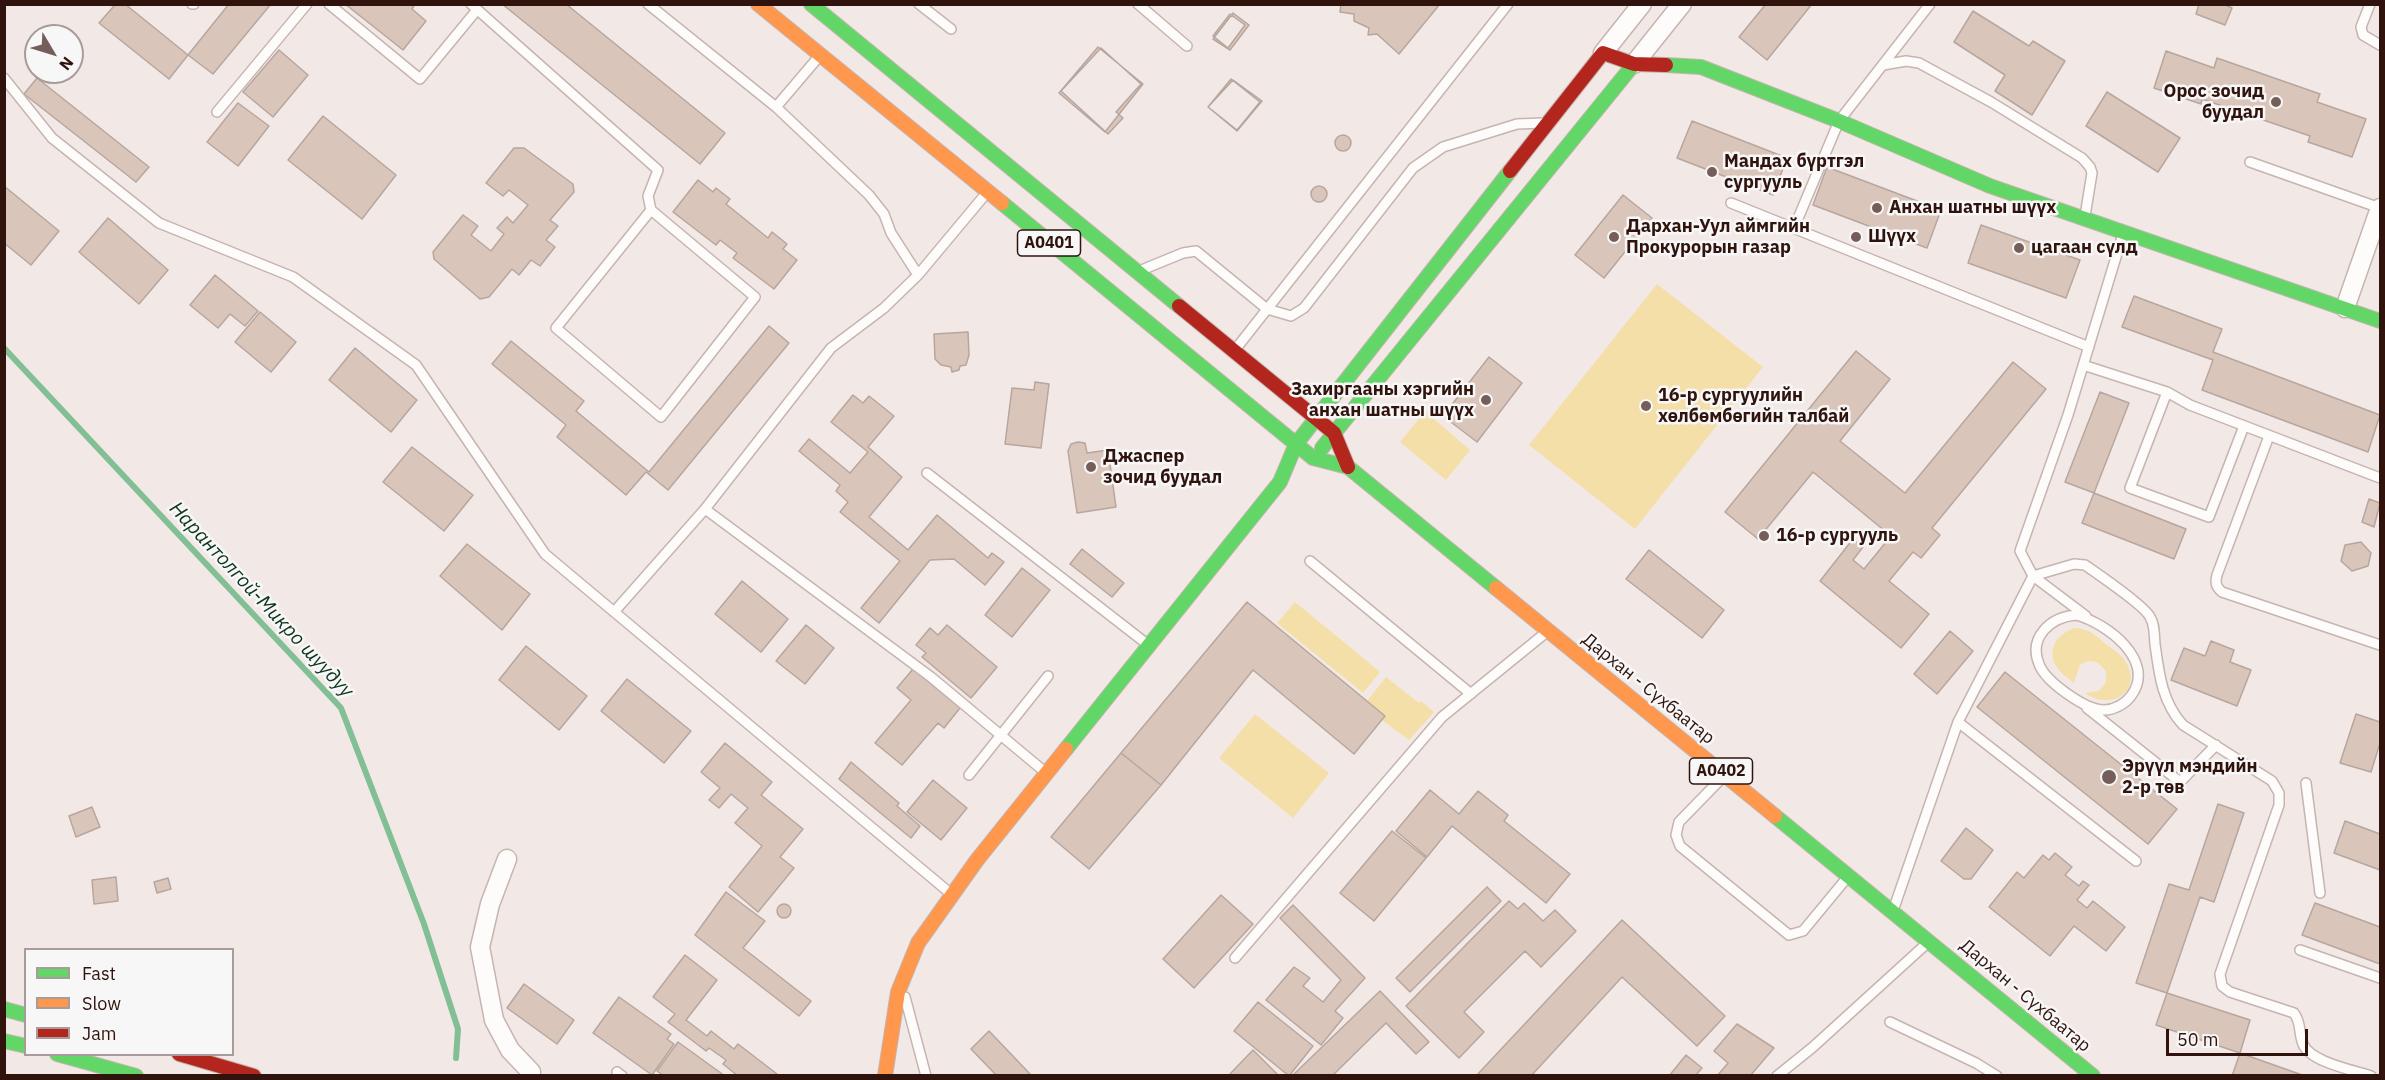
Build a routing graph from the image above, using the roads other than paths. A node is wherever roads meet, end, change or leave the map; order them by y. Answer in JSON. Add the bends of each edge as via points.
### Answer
{"nodes":[{"id":1,"x":307,"y":4,"type":"edge"},
{"id":2,"x":329,"y":4,"type":"edge"},
{"id":3,"x":648,"y":4,"type":"edge"},
{"id":4,"x":758,"y":4,"type":"edge"},
{"id":5,"x":811,"y":4,"type":"edge"},
{"id":6,"x":919,"y":4,"type":"edge"},
{"id":7,"x":1138,"y":4,"type":"edge"},
{"id":8,"x":1508,"y":4,"type":"edge"},
{"id":9,"x":1642,"y":4,"type":"edge"},
{"id":10,"x":1682,"y":4,"type":"edge"},
{"id":11,"x":1930,"y":4,"type":"edge"},
{"id":12,"x":2370,"y":4,"type":"edge"},
{"id":13,"x":474,"y":8,"type":"edge"},
{"id":14,"x":951,"y":29,"type":"dead end"},
{"id":15,"x":2380,"y":45,"type":"edge"},
{"id":16,"x":1187,"y":46,"type":"dead end"},
{"id":17,"x":1603,"y":53,"type":"junction"},
{"id":18,"x":819,"y":55,"type":"junction"},
{"id":19,"x":1634,"y":64,"type":"junction"},
{"id":20,"x":1883,"y":65,"type":"junction"},
{"id":21,"x":4,"y":78,"type":"edge"},
{"id":22,"x":776,"y":107,"type":"junction"},
{"id":23,"x":217,"y":112,"type":"dead end"},
{"id":24,"x":1839,"y":121,"type":"junction"},
{"id":25,"x":1548,"y":122,"type":"junction"},
{"id":26,"x":2250,"y":162,"type":"dead end"},
{"id":27,"x":987,"y":192,"type":"junction"},
{"id":28,"x":1731,"y":202,"type":"dead end"},
{"id":29,"x":2380,"y":208,"type":"edge"},
{"id":30,"x":651,"y":210,"type":"junction"},
{"id":31,"x":2084,"y":219,"type":"junction"},
{"id":32,"x":1794,"y":228,"type":"junction"},
{"id":33,"x":2124,"y":232,"type":"junction"},
{"id":34,"x":1137,"y":272,"type":"junction"},
{"id":35,"x":918,"y":274,"type":"junction"},
{"id":36,"x":2345,"y":308,"type":"junction"},
{"id":37,"x":1267,"y":309,"type":"junction"},
{"id":38,"x":2380,"y":321,"type":"edge"},
{"id":39,"x":2089,"y":346,"type":"junction"},
{"id":40,"x":1234,"y":351,"type":"junction"},
{"id":41,"x":2083,"y":365,"type":"junction"},
{"id":42,"x":2167,"y":392,"type":"junction"},
{"id":43,"x":1316,"y":418,"type":"junction"},
{"id":44,"x":2244,"y":426,"type":"junction"},
{"id":45,"x":1334,"y":433,"type":"junction"},
{"id":46,"x":2269,"y":435,"type":"junction"},
{"id":47,"x":1296,"y":444,"type":"junction"},
{"id":48,"x":1313,"y":458,"type":"junction"},
{"id":49,"x":1348,"y":467,"type":"junction"},
{"id":50,"x":927,"y":474,"type":"dead end"},
{"id":51,"x":2380,"y":478,"type":"edge"},
{"id":52,"x":1280,"y":482,"type":"junction"},
{"id":53,"x":705,"y":509,"type":"junction"},
{"id":54,"x":1310,"y":561,"type":"dead end"},
{"id":55,"x":2033,"y":576,"type":"junction"},
{"id":56,"x":614,"y":612,"type":"junction"},
{"id":57,"x":2097,"y":624,"type":"junction"},
{"id":58,"x":1548,"y":631,"type":"junction"},
{"id":59,"x":2380,"y":645,"type":"edge"},
{"id":60,"x":1149,"y":646,"type":"junction"},
{"id":61,"x":1048,"y":676,"type":"dead end"},
{"id":62,"x":1471,"y":694,"type":"junction"},
{"id":63,"x":2083,"y":705,"type":"junction"},
{"id":64,"x":1958,"y":723,"type":"junction"},
{"id":65,"x":1000,"y":735,"type":"junction"},
{"id":66,"x":2216,"y":745,"type":"junction"},
{"id":67,"x":1047,"y":774,"type":"junction"},
{"id":68,"x":1725,"y":774,"type":"junction"},
{"id":69,"x":969,"y":775,"type":"dead end"},
{"id":70,"x":2306,"y":783,"type":"dead end"},
{"id":71,"x":507,"y":859,"type":"dead end"},
{"id":72,"x":2136,"y":861,"type":"dead end"},
{"id":73,"x":1849,"y":875,"type":"junction"},
{"id":74,"x":2320,"y":893,"type":"dead end"},
{"id":75,"x":952,"y":895,"type":"junction"},
{"id":76,"x":1893,"y":910,"type":"junction"},
{"id":77,"x":1930,"y":941,"type":"junction"},
{"id":78,"x":2300,"y":950,"type":"dead end"},
{"id":79,"x":1235,"y":958,"type":"dead end"},
{"id":80,"x":2380,"y":978,"type":"edge"},
{"id":81,"x":902,"y":983,"type":"junction"},
{"id":82,"x":4,"y":1010,"type":"edge"},
{"id":83,"x":24,"y":1015,"type":"edge"},
{"id":84,"x":1890,"y":1022,"type":"dead end"},
{"id":85,"x":4,"y":1041,"type":"edge"},
{"id":86,"x":24,"y":1046,"type":"edge"},
{"id":87,"x":64,"y":1056,"type":"edge"},
{"id":88,"x":186,"y":1056,"type":"edge"},
{"id":89,"x":136,"y":1076,"type":"edge"},
{"id":90,"x":254,"y":1076,"type":"edge"},
{"id":91,"x":531,"y":1076,"type":"edge"},
{"id":92,"x":885,"y":1076,"type":"edge"},
{"id":93,"x":926,"y":1076,"type":"edge"},
{"id":94,"x":1777,"y":1076,"type":"edge"},
{"id":95,"x":1997,"y":1076,"type":"edge"},
{"id":96,"x":2093,"y":1076,"type":"edge"},
{"id":97,"x":2371,"y":1076,"type":"edge"}],
"edges":[{"from":1,"to":23,"type":"lane"},
{"from":2,"to":13,"type":"lane","via":[[420,79]]},
{"from":3,"to":22,"type":"lane"},
{"from":4,"to":18,"type":"main road","number":"A0401"},
{"from":5,"to":34,"type":"main road","number":"A0401"},
{"from":6,"to":14,"type":"lane"},
{"from":7,"to":16,"type":"lane"},
{"from":8,"to":37,"type":"lane"},
{"from":9,"to":17,"type":"street"},
{"from":10,"to":19,"type":"street"},
{"from":11,"to":20,"type":"lane"},
{"from":12,"to":15,"type":"lane","via":[[2361,27],[2363,35]]},
{"from":13,"to":30,"type":"lane","via":[[658,170],[648,196]]},
{"from":17,"to":19,"type":"main road"},
{"from":17,"to":25,"type":"main road"},
{"from":18,"to":22,"type":"lane"},
{"from":18,"to":27,"type":"main road","number":"A0401"},
{"from":19,"to":24,"type":"main road","via":[[1701,67]]},
{"from":19,"to":45,"type":"main road"},
{"from":20,"to":24,"type":"lane"},
{"from":20,"to":31,"type":"lane","via":[[1919,63],[2082,158],[2092,174]]},
{"from":21,"to":56,"type":"lane","via":[[52,138],[159,223],[293,277],[416,365],[545,554]]},
{"from":22,"to":35,"type":"lane","via":[[868,195],[884,214],[891,233]]},
{"from":24,"to":31,"type":"main road","via":[[1990,186]]},
{"from":24,"to":32,"type":"lane"},
{"from":25,"to":37,"type":"lane","via":[[1517,124],[1443,147],[1413,168],[1304,308],[1291,316]]},
{"from":25,"to":43,"type":"main road"},
{"from":26,"to":29,"type":"lane"},
{"from":27,"to":35,"type":"lane"},
{"from":27,"to":47,"type":"main road","number":"A0401"},
{"from":28,"to":32,"type":"lane"},
{"from":29,"to":36,"type":"street"},
{"from":30,"to":30,"type":"lane","via":[[755,297],[661,417],[556,327]]},
{"from":31,"to":33,"type":"main road"},
{"from":32,"to":39,"type":"lane"},
{"from":33,"to":36,"type":"main road"},
{"from":33,"to":39,"type":"lane"},
{"from":34,"to":37,"type":"lane","via":[[1196,251]]},
{"from":34,"to":40,"type":"main road","number":"A0401"},
{"from":35,"to":53,"type":"lane","via":[[884,308],[831,348]]},
{"from":36,"to":38,"type":"main road"},
{"from":37,"to":40,"type":"lane"},
{"from":39,"to":41,"type":"lane"},
{"from":40,"to":43,"type":"main road","number":"A0401"},
{"from":41,"to":42,"type":"lane"},
{"from":41,"to":55,"type":"lane","via":[[2020,551]]},
{"from":42,"to":44,"type":"lane"},
{"from":42,"to":44,"type":"lane","via":[[2130,488],[2209,517]]},
{"from":43,"to":45,"type":"main road","number":"A0401"},
{"from":43,"to":47,"type":"main road"},
{"from":44,"to":46,"type":"lane"},
{"from":45,"to":48,"type":"main road"},
{"from":45,"to":49,"type":"main road","number":"A0401"},
{"from":46,"to":51,"type":"lane"},
{"from":46,"to":59,"type":"lane","via":[[2217,575],[2217,588]]},
{"from":47,"to":48,"type":"main road","number":"A0401"},
{"from":47,"to":52,"type":"main road"},
{"from":48,"to":49,"type":"main road","number":"A0401"},
{"from":48,"to":52,"type":"main road"},
{"from":49,"to":58,"type":"main road","name":"Дархан - Сүхбаатар","number":"A0402"},
{"from":50,"to":60,"type":"lane"},
{"from":52,"to":60,"type":"main road"},
{"from":53,"to":56,"type":"lane"},
{"from":53,"to":65,"type":"lane","via":[[931,676]]},
{"from":54,"to":62,"type":"lane"},
{"from":55,"to":57,"type":"lane"},
{"from":55,"to":64,"type":"lane"},
{"from":55,"to":66,"type":"lane","via":[[2074,564],[2085,565],[2150,614],[2165,700],[2183,725]]},
{"from":56,"to":75,"type":"lane"},
{"from":57,"to":63,"type":"lane","via":[[2127,647],[2138,668],[2138,680],[2135,691],[2118,707],[2094,710]]},
{"from":57,"to":63,"type":"lane","via":[[2076,615],[2064,616],[2048,625],[2036,651],[2044,674]]},
{"from":58,"to":62,"type":"lane"},
{"from":58,"to":68,"type":"main road","name":"Дархан - Сүхбаатар","number":"A0402"},
{"from":60,"to":67,"type":"main road"},
{"from":61,"to":65,"type":"lane"},
{"from":62,"to":79,"type":"lane","via":[[1442,717]]},
{"from":63,"to":66,"type":"lane","via":[[2180,782]]},
{"from":64,"to":72,"type":"lane"},
{"from":64,"to":76,"type":"lane"},
{"from":65,"to":67,"type":"lane"},
{"from":65,"to":69,"type":"lane"},
{"from":66,"to":97,"type":"lane","via":[[2272,781],[2278,793],[2278,805],[2220,974],[2222,986],[2294,1013],[2309,1053]]},
{"from":67,"to":75,"type":"main road"},
{"from":68,"to":73,"type":"main road","name":"Дархан - Сүхбаатар","number":"A0402"},
{"from":68,"to":73,"type":"lane","via":[[1679,822],[1676,835],[1680,846],[1789,935],[1810,924]]},
{"from":70,"to":74,"type":"lane"},
{"from":71,"to":91,"type":"street","via":[[490,904],[480,947],[494,1020],[510,1050]]},
{"from":73,"to":76,"type":"main road","name":"Дархан - Сүхбаатар","number":"A0402"},
{"from":75,"to":81,"type":"main road","via":[[918,943]]},
{"from":76,"to":77,"type":"main road","name":"Дархан - Сүхбаатар","number":"A0402"},
{"from":77,"to":94,"type":"lane"},
{"from":77,"to":96,"type":"main road","name":"Дархан - Сүхбаатар","number":"A0402"},
{"from":78,"to":80,"type":"lane"},
{"from":81,"to":92,"type":"main road"},
{"from":81,"to":93,"type":"lane"},
{"from":82,"to":83,"type":"main road"},
{"from":84,"to":95,"type":"lane"},
{"from":85,"to":86,"type":"main road"},
{"from":87,"to":89,"type":"main road"},
{"from":88,"to":90,"type":"main road"}]}
